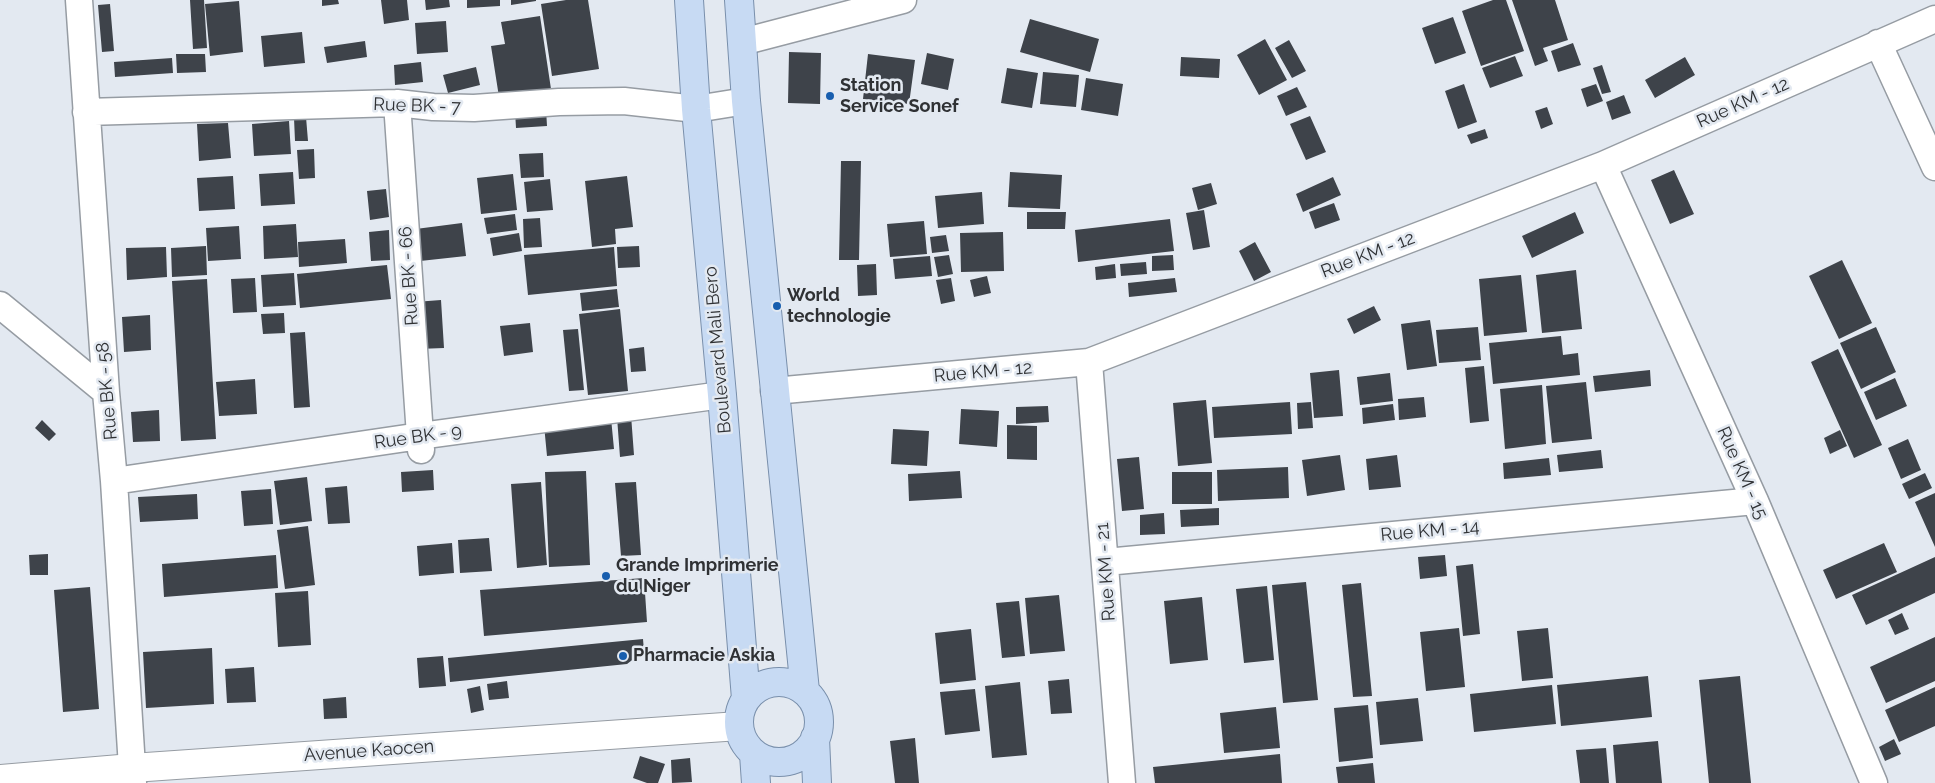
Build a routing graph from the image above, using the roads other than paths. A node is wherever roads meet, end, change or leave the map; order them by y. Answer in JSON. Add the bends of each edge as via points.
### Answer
{"nodes":[{"id":1,"x":79,"y":0,"type":"edge"},
{"id":2,"x":689,"y":0,"type":"edge"},
{"id":3,"x":739,"y":0,"type":"edge"},
{"id":4,"x":903,"y":0,"type":"edge"},
{"id":5,"x":1935,"y":19,"type":"edge"},
{"id":6,"x":742,"y":42,"type":"junction"},
{"id":7,"x":1878,"y":43,"type":"junction"},
{"id":8,"x":746,"y":101,"type":"junction"},
{"id":9,"x":397,"y":103,"type":"junction"},
{"id":10,"x":696,"y":109,"type":"junction"},
{"id":11,"x":86,"y":112,"type":"junction"},
{"id":12,"x":1603,"y":165,"type":"junction"},
{"id":13,"x":1935,"y":167,"type":"edge"},
{"id":14,"x":0,"y":305,"type":"edge"},
{"id":15,"x":1089,"y":362,"type":"junction"},
{"id":16,"x":774,"y":391,"type":"junction"},
{"id":17,"x":106,"y":392,"type":"junction"},
{"id":18,"x":722,"y":395,"type":"junction"},
{"id":19,"x":420,"y":443,"type":"junction"},
{"id":20,"x":114,"y":481,"type":"junction"},
{"id":21,"x":1755,"y":501,"type":"junction"},
{"id":22,"x":1106,"y":562,"type":"junction"},
{"id":23,"x":805,"y":691,"type":"junction"},
{"id":24,"x":746,"y":699,"type":"junction"},
{"id":25,"x":739,"y":726,"type":"junction"},
{"id":26,"x":815,"y":738,"type":"junction"},
{"id":27,"x":754,"y":754,"type":"junction"},
{"id":28,"x":133,"y":775,"type":"edge"},
{"id":29,"x":0,"y":779,"type":"edge"},
{"id":30,"x":756,"y":783,"type":"edge"},
{"id":31,"x":817,"y":783,"type":"edge"},
{"id":32,"x":1122,"y":783,"type":"edge"},
{"id":33,"x":1874,"y":783,"type":"edge"}],
"edges":[{"from":1,"to":11,"type":"street","name":"Rue BK - 58"},
{"from":2,"to":10,"type":"main road","name":"Boulevard Mali Bero"},
{"from":3,"to":6,"type":"main road"},
{"from":4,"to":6,"type":"street"},
{"from":5,"to":7,"type":"street","name":"Rue KM - 12"},
{"from":6,"to":8,"type":"main road"},
{"from":7,"to":12,"type":"street","name":"Rue KM - 12"},
{"from":7,"to":13,"type":"street"},
{"from":8,"to":10,"type":"street","name":"Rue BK - 7"},
{"from":8,"to":16,"type":"main road"},
{"from":9,"to":10,"type":"street","name":"Rue BK - 7","via":[[474,108],[624,101]]},
{"from":9,"to":11,"type":"street","name":"Rue BK - 7"},
{"from":9,"to":19,"type":"street","name":"Rue BK - 66"},
{"from":10,"to":18,"type":"main road","name":"Boulevard Mali Bero"},
{"from":11,"to":17,"type":"street","name":"Rue BK - 58"},
{"from":12,"to":15,"type":"street","name":"Rue KM - 12"},
{"from":12,"to":21,"type":"street","name":"Rue KM - 15"},
{"from":14,"to":17,"type":"street"},
{"from":15,"to":16,"type":"street","name":"Rue KM - 12"},
{"from":15,"to":22,"type":"street","name":"Rue KM - 21"},
{"from":16,"to":23,"type":"main road"},
{"from":17,"to":20,"type":"street","name":"Rue BK - 58"},
{"from":18,"to":19,"type":"street","name":"Rue BK - 9"},
{"from":18,"to":24,"type":"main road","name":"Boulevard Mali Bero"},
{"from":19,"to":20,"type":"street","name":"Rue BK - 9"},
{"from":20,"to":28,"type":"street","name":"Rue BK - 58"},
{"from":21,"to":22,"type":"street","name":"Rue KM - 14"},
{"from":21,"to":33,"type":"street","name":"Rue KM - 15"},
{"from":22,"to":32,"type":"street","name":"Rue KM - 21"},
{"from":23,"to":24,"type":"main road","via":[[794,684],[762,684]]},
{"from":23,"to":26,"type":"main road","via":[[819,718]]},
{"from":24,"to":25,"type":"main road","via":[[739,714]]},
{"from":25,"to":27,"type":"main road","via":[[742,738]]},
{"from":25,"to":28,"type":"street","name":"Avenue Kaocen"},
{"from":26,"to":27,"type":"main road","via":[[802,754],[788,761],[766,760]]},
{"from":26,"to":31,"type":"main road"},
{"from":27,"to":30,"type":"main road"},
{"from":28,"to":29,"type":"street","name":"Avenue Kaocen"}]}
